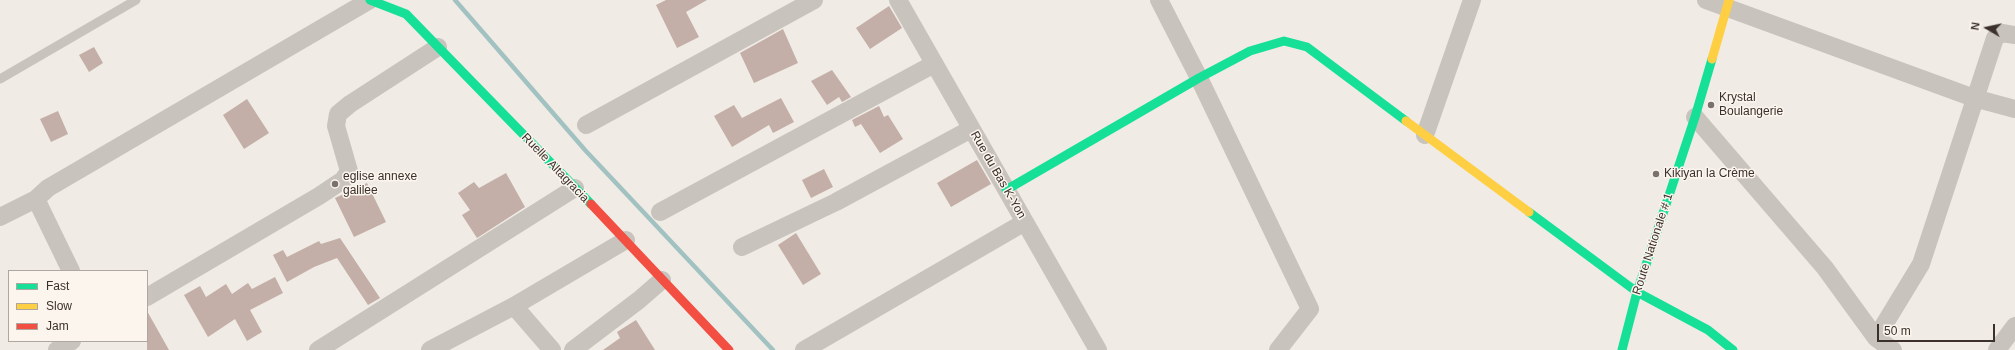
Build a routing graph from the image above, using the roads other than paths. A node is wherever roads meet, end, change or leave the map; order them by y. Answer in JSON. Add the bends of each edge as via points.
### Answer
{"nodes":[{"id":1,"x":136,"y":0,"type":"edge"},
{"id":2,"x":370,"y":0,"type":"edge"},
{"id":3,"x":814,"y":0,"type":"edge"},
{"id":4,"x":898,"y":0,"type":"edge"},
{"id":5,"x":1159,"y":0,"type":"edge"},
{"id":6,"x":1472,"y":0,"type":"edge"},
{"id":7,"x":1706,"y":0,"type":"edge"},
{"id":8,"x":1728,"y":3,"type":"edge"},
{"id":9,"x":2015,"y":35,"type":"edge"},
{"id":10,"x":438,"y":47,"type":"junction"},
{"id":11,"x":934,"y":64,"type":"junction"},
{"id":12,"x":1199,"y":78,"type":"junction"},
{"id":13,"x":0,"y":79,"type":"edge"},
{"id":14,"x":1974,"y":98,"type":"junction"},
{"id":15,"x":2015,"y":109,"type":"edge"},
{"id":16,"x":1695,"y":117,"type":"junction"},
{"id":17,"x":586,"y":125,"type":"dead end"},
{"id":18,"x":972,"y":129,"type":"junction"},
{"id":19,"x":1425,"y":135,"type":"junction"},
{"id":20,"x":575,"y":188,"type":"junction"},
{"id":21,"x":1006,"y":190,"type":"junction"},
{"id":22,"x":36,"y":199,"type":"junction"},
{"id":23,"x":660,"y":212,"type":"dead end"},
{"id":24,"x":0,"y":218,"type":"edge"},
{"id":25,"x":1024,"y":222,"type":"junction"},
{"id":26,"x":626,"y":240,"type":"junction"},
{"id":27,"x":742,"y":247,"type":"dead end"},
{"id":28,"x":71,"y":270,"type":"edge"},
{"id":29,"x":662,"y":280,"type":"junction"},
{"id":30,"x":1637,"y":292,"type":"junction"},
{"id":31,"x":148,"y":296,"type":"edge"},
{"id":32,"x":514,"y":306,"type":"junction"},
{"id":33,"x":2015,"y":326,"type":"edge"},
{"id":34,"x":1876,"y":338,"type":"junction"},
{"id":35,"x":70,"y":342,"type":"edge"},
{"id":36,"x":57,"y":350,"type":"edge"},
{"id":37,"x":318,"y":350,"type":"edge"},
{"id":38,"x":430,"y":350,"type":"edge"},
{"id":39,"x":552,"y":350,"type":"edge"},
{"id":40,"x":573,"y":350,"type":"edge"},
{"id":41,"x":729,"y":350,"type":"edge"},
{"id":42,"x":804,"y":350,"type":"edge"},
{"id":43,"x":1098,"y":350,"type":"edge"},
{"id":44,"x":1278,"y":350,"type":"edge"},
{"id":45,"x":1622,"y":350,"type":"edge"},
{"id":46,"x":1733,"y":350,"type":"edge"},
{"id":47,"x":1893,"y":350,"type":"edge"},
{"id":48,"x":1997,"y":350,"type":"edge"}],
"edges":[{"from":1,"to":13,"type":"lane"},
{"from":2,"to":10,"type":"street","name":"Ruelle Altagracia","via":[[406,14]]},
{"from":2,"to":22,"type":"street","via":[[48,188]]},
{"from":3,"to":17,"type":"street"},
{"from":4,"to":11,"type":"street","name":"Rue du Bas K-Yon"},
{"from":5,"to":12,"type":"street"},
{"from":6,"to":19,"type":"street"},
{"from":7,"to":8,"type":"street"},
{"from":8,"to":14,"type":"street"},
{"from":8,"to":16,"type":"street","name":"Route Nationale # 1"},
{"from":9,"to":14,"type":"street","via":[[2002,34],[1994,38]]},
{"from":10,"to":20,"type":"street","name":"Ruelle Altagracia"},
{"from":10,"to":31,"type":"street","via":[[338,114],[336,126],[348,171],[343,180]]},
{"from":11,"to":18,"type":"street","name":"Rue du Bas K-Yon"},
{"from":11,"to":23,"type":"street"},
{"from":12,"to":19,"type":"street","via":[[1250,51],[1284,41],[1307,47]]},
{"from":12,"to":21,"type":"street"},
{"from":12,"to":44,"type":"street","via":[[1310,309]]},
{"from":14,"to":15,"type":"street"},
{"from":14,"to":34,"type":"street","via":[[1921,264]]},
{"from":16,"to":30,"type":"street","name":"Route Nationale # 1"},
{"from":16,"to":34,"type":"street","via":[[1825,268]]},
{"from":18,"to":21,"type":"street","name":"Rue du Bas K-Yon"},
{"from":18,"to":27,"type":"street","via":[[836,202]]},
{"from":19,"to":30,"type":"street"},
{"from":20,"to":26,"type":"street","name":"Ruelle Altagracia"},
{"from":20,"to":37,"type":"street"},
{"from":21,"to":25,"type":"street","name":"Rue du Bas K-Yon"},
{"from":22,"to":24,"type":"street"},
{"from":22,"to":28,"type":"street"},
{"from":25,"to":42,"type":"street"},
{"from":25,"to":43,"type":"street","name":"Rue du Bas K-Yon"},
{"from":26,"to":29,"type":"street","name":"Ruelle Altagracia"},
{"from":26,"to":32,"type":"street"},
{"from":29,"to":40,"type":"street"},
{"from":29,"to":41,"type":"street","name":"Ruelle Altagracia"},
{"from":30,"to":45,"type":"street","name":"Route Nationale # 1"},
{"from":30,"to":46,"type":"street","via":[[1708,330]]},
{"from":32,"to":38,"type":"street"},
{"from":32,"to":39,"type":"street"},
{"from":33,"to":48,"type":"street"},
{"from":34,"to":47,"type":"street"},
{"from":35,"to":36,"type":"street"}]}
